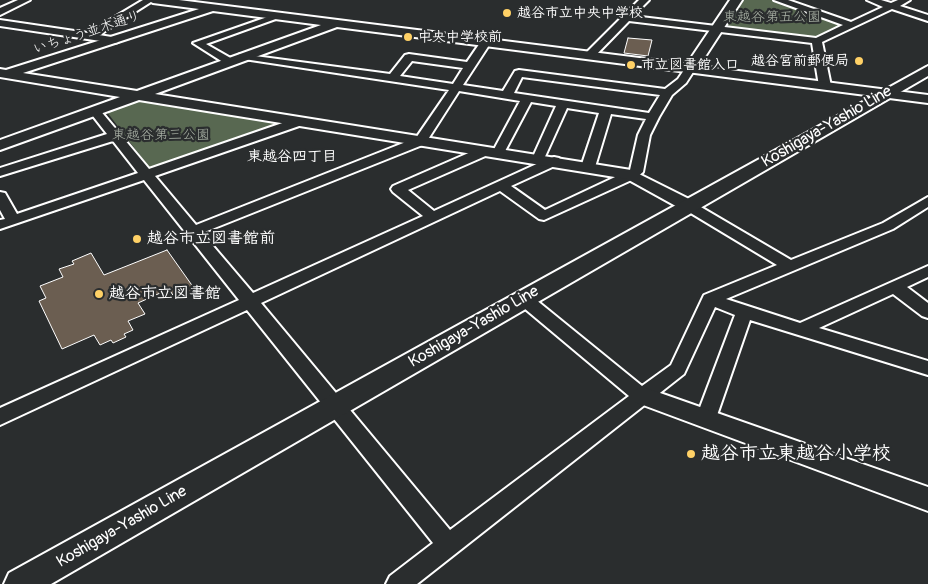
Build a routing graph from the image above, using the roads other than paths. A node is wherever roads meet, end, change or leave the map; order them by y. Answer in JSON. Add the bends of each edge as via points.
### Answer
{"nodes":[{"id":1,"x":25,"y":0,"type":"edge"},
{"id":2,"x":149,"y":0,"type":"edge"},
{"id":3,"x":153,"y":0,"type":"edge"},
{"id":4,"x":240,"y":0,"type":"edge"},
{"id":5,"x":644,"y":0,"type":"edge"},
{"id":6,"x":736,"y":0,"type":"edge"},
{"id":7,"x":779,"y":0,"type":"edge"},
{"id":8,"x":872,"y":0,"type":"edge"},
{"id":9,"x":905,"y":0,"type":"edge"},
{"id":10,"x":892,"y":6,"type":"junction"},
{"id":11,"x":215,"y":8,"type":"junction"},
{"id":12,"x":0,"y":12,"type":"edge"},
{"id":13,"x":279,"y":16,"type":"junction"},
{"id":14,"x":626,"y":18,"type":"junction"},
{"id":15,"x":928,"y":18,"type":"edge"},
{"id":16,"x":0,"y":23,"type":"edge"},
{"id":17,"x":335,"y":24,"type":"junction"},
{"id":18,"x":851,"y":25,"type":"junction"},
{"id":19,"x":717,"y":28,"type":"junction"},
{"id":20,"x":90,"y":36,"type":"junction"},
{"id":21,"x":114,"y":40,"type":"junction"},
{"id":22,"x":817,"y":41,"type":"junction"},
{"id":23,"x":486,"y":42,"type":"junction"},
{"id":24,"x":590,"y":55,"type":"junction"},
{"id":25,"x":244,"y":56,"type":"junction"},
{"id":26,"x":230,"y":62,"type":"junction"},
{"id":27,"x":470,"y":66,"type":"junction"},
{"id":28,"x":690,"y":68,"type":"junction"},
{"id":29,"x":928,"y":70,"type":"edge"},
{"id":30,"x":2,"y":74,"type":"edge"},
{"id":31,"x":393,"y":78,"type":"junction"},
{"id":32,"x":825,"y":86,"type":"junction"},
{"id":33,"x":456,"y":87,"type":"junction"},
{"id":34,"x":667,"y":93,"type":"junction"},
{"id":35,"x":886,"y":94,"type":"junction"},
{"id":36,"x":137,"y":95,"type":"junction"},
{"id":37,"x":507,"y":95,"type":"junction"},
{"id":38,"x":527,"y":98,"type":"junction"},
{"id":39,"x":928,"y":99,"type":"edge"},
{"id":40,"x":563,"y":103,"type":"junction"},
{"id":41,"x":606,"y":110,"type":"junction"},
{"id":42,"x":95,"y":111,"type":"junction"},
{"id":43,"x":653,"y":116,"type":"junction"},
{"id":44,"x":298,"y":122,"type":"junction"},
{"id":45,"x":115,"y":136,"type":"junction"},
{"id":46,"x":421,"y":140,"type":"junction"},
{"id":47,"x":0,"y":145,"type":"edge"},
{"id":48,"x":491,"y":152,"type":"junction"},
{"id":49,"x":546,"y":160,"type":"junction"},
{"id":50,"x":588,"y":167,"type":"junction"},
{"id":51,"x":0,"y":172,"type":"edge"},
{"id":52,"x":145,"y":175,"type":"junction"},
{"id":53,"x":631,"y":175,"type":"junction"},
{"id":54,"x":502,"y":186,"type":"junction"},
{"id":55,"x":0,"y":196,"type":"edge"},
{"id":56,"x":928,"y":202,"type":"edge"},
{"id":57,"x":689,"y":206,"type":"junction"},
{"id":58,"x":433,"y":217,"type":"junction"},
{"id":59,"x":6,"y":223,"type":"edge"},
{"id":60,"x":193,"y":232,"type":"junction"},
{"id":61,"x":790,"y":266,"type":"junction"},
{"id":62,"x":928,"y":271,"type":"edge"},
{"id":63,"x":894,"y":286,"type":"junction"},
{"id":64,"x":524,"y":299,"type":"junction"},
{"id":65,"x":710,"y":299,"type":"junction"},
{"id":66,"x":249,"y":302,"type":"junction"},
{"id":67,"x":744,"y":312,"type":"junction"},
{"id":68,"x":928,"y":312,"type":"edge"},
{"id":69,"x":802,"y":329,"type":"junction"},
{"id":70,"x":928,"y":368,"type":"edge"},
{"id":71,"x":643,"y":396,"type":"junction"},
{"id":72,"x":334,"y":406,"type":"junction"},
{"id":73,"x":0,"y":417,"type":"edge"},
{"id":74,"x":706,"y":418,"type":"junction"},
{"id":75,"x":928,"y":499,"type":"edge"},
{"id":76,"x":449,"y":546,"type":"junction"},
{"id":77,"x":20,"y":584,"type":"edge"},
{"id":78,"x":398,"y":584,"type":"edge"}],
"edges":[{"from":1,"to":12,"type":"street"},
{"from":2,"to":20,"type":"street"},
{"from":3,"to":11,"type":"street"},
{"from":4,"to":11,"type":"street","name":"いちょう並木通り"},
{"from":5,"to":14,"type":"street"},
{"from":6,"to":19,"type":"street"},
{"from":7,"to":18,"type":"street"},
{"from":8,"to":10,"type":"street"},
{"from":9,"to":10,"type":"street"},
{"from":10,"to":15,"type":"street"},
{"from":10,"to":18,"type":"street"},
{"from":11,"to":13,"type":"street"},
{"from":11,"to":21,"type":"street","name":"いちょう並木通り"},
{"from":13,"to":17,"type":"street"},
{"from":13,"to":26,"type":"street","via":[[198,43]]},
{"from":14,"to":19,"type":"street"},
{"from":14,"to":24,"type":"street"},
{"from":16,"to":20,"type":"street"},
{"from":17,"to":23,"type":"street"},
{"from":17,"to":25,"type":"street"},
{"from":18,"to":22,"type":"street"},
{"from":19,"to":22,"type":"street"},
{"from":19,"to":28,"type":"street"},
{"from":20,"to":21,"type":"street"},
{"from":21,"to":30,"type":"street","name":"いちょう並木通り"},
{"from":22,"to":32,"type":"street"},
{"from":23,"to":24,"type":"street"},
{"from":23,"to":27,"type":"street"},
{"from":24,"to":28,"type":"street"},
{"from":25,"to":26,"type":"street"},
{"from":25,"to":31,"type":"street"},
{"from":26,"to":36,"type":"street"},
{"from":27,"to":31,"type":"street","via":[[409,57]]},
{"from":27,"to":33,"type":"street"},
{"from":28,"to":32,"type":"street"},
{"from":28,"to":34,"type":"street","via":[[682,81]]},
{"from":29,"to":35,"type":"main road","name":"Koshigaya-Yashio Line"},
{"from":30,"to":36,"type":"street"},
{"from":31,"to":33,"type":"street"},
{"from":32,"to":35,"type":"street"},
{"from":33,"to":37,"type":"street"},
{"from":33,"to":46,"type":"street"},
{"from":34,"to":37,"type":"street","via":[[519,73]]},
{"from":34,"to":43,"type":"street"},
{"from":35,"to":39,"type":"street"},
{"from":35,"to":57,"type":"main road","name":"Koshigaya-Yashio Line"},
{"from":36,"to":42,"type":"street"},
{"from":36,"to":44,"type":"street"},
{"from":37,"to":38,"type":"street"},
{"from":38,"to":40,"type":"street"},
{"from":38,"to":48,"type":"street"},
{"from":40,"to":41,"type":"street"},
{"from":40,"to":49,"type":"street"},
{"from":41,"to":43,"type":"street"},
{"from":41,"to":50,"type":"street"},
{"from":42,"to":45,"type":"street"},
{"from":42,"to":47,"type":"street"},
{"from":43,"to":53,"type":"street","via":[[644,135],[636,172]]},
{"from":44,"to":46,"type":"street"},
{"from":44,"to":52,"type":"street"},
{"from":45,"to":51,"type":"street"},
{"from":45,"to":52,"type":"street"},
{"from":46,"to":48,"type":"street"},
{"from":46,"to":60,"type":"street"},
{"from":48,"to":49,"type":"street"},
{"from":48,"to":58,"type":"street","via":[[398,189]]},
{"from":49,"to":50,"type":"street"},
{"from":49,"to":54,"type":"street"},
{"from":50,"to":53,"type":"street"},
{"from":52,"to":59,"type":"street"},
{"from":52,"to":60,"type":"street"},
{"from":53,"to":54,"type":"street","via":[[544,216]]},
{"from":53,"to":57,"type":"street"},
{"from":54,"to":58,"type":"street"},
{"from":55,"to":59,"type":"street"},
{"from":56,"to":61,"type":"street","via":[[888,226]]},
{"from":57,"to":61,"type":"street"},
{"from":57,"to":64,"type":"main road","name":"Koshigaya-Yashio Line"},
{"from":58,"to":66,"type":"street"},
{"from":60,"to":66,"type":"street"},
{"from":61,"to":65,"type":"street"},
{"from":62,"to":63,"type":"street"},
{"from":63,"to":68,"type":"street"},
{"from":63,"to":69,"type":"street"},
{"from":64,"to":71,"type":"street"},
{"from":64,"to":72,"type":"main road","name":"Koshigaya-Yashio Line"},
{"from":65,"to":67,"type":"street"},
{"from":65,"to":71,"type":"street","via":[[678,369]]},
{"from":66,"to":72,"type":"street"},
{"from":66,"to":73,"type":"street"},
{"from":67,"to":69,"type":"street"},
{"from":67,"to":74,"type":"street"},
{"from":69,"to":70,"type":"street"},
{"from":71,"to":74,"type":"street"},
{"from":71,"to":76,"type":"street"},
{"from":72,"to":76,"type":"street"},
{"from":72,"to":77,"type":"main road","name":"Koshigaya-Yashio Line"},
{"from":74,"to":75,"type":"street"},
{"from":76,"to":78,"type":"street"}]}
